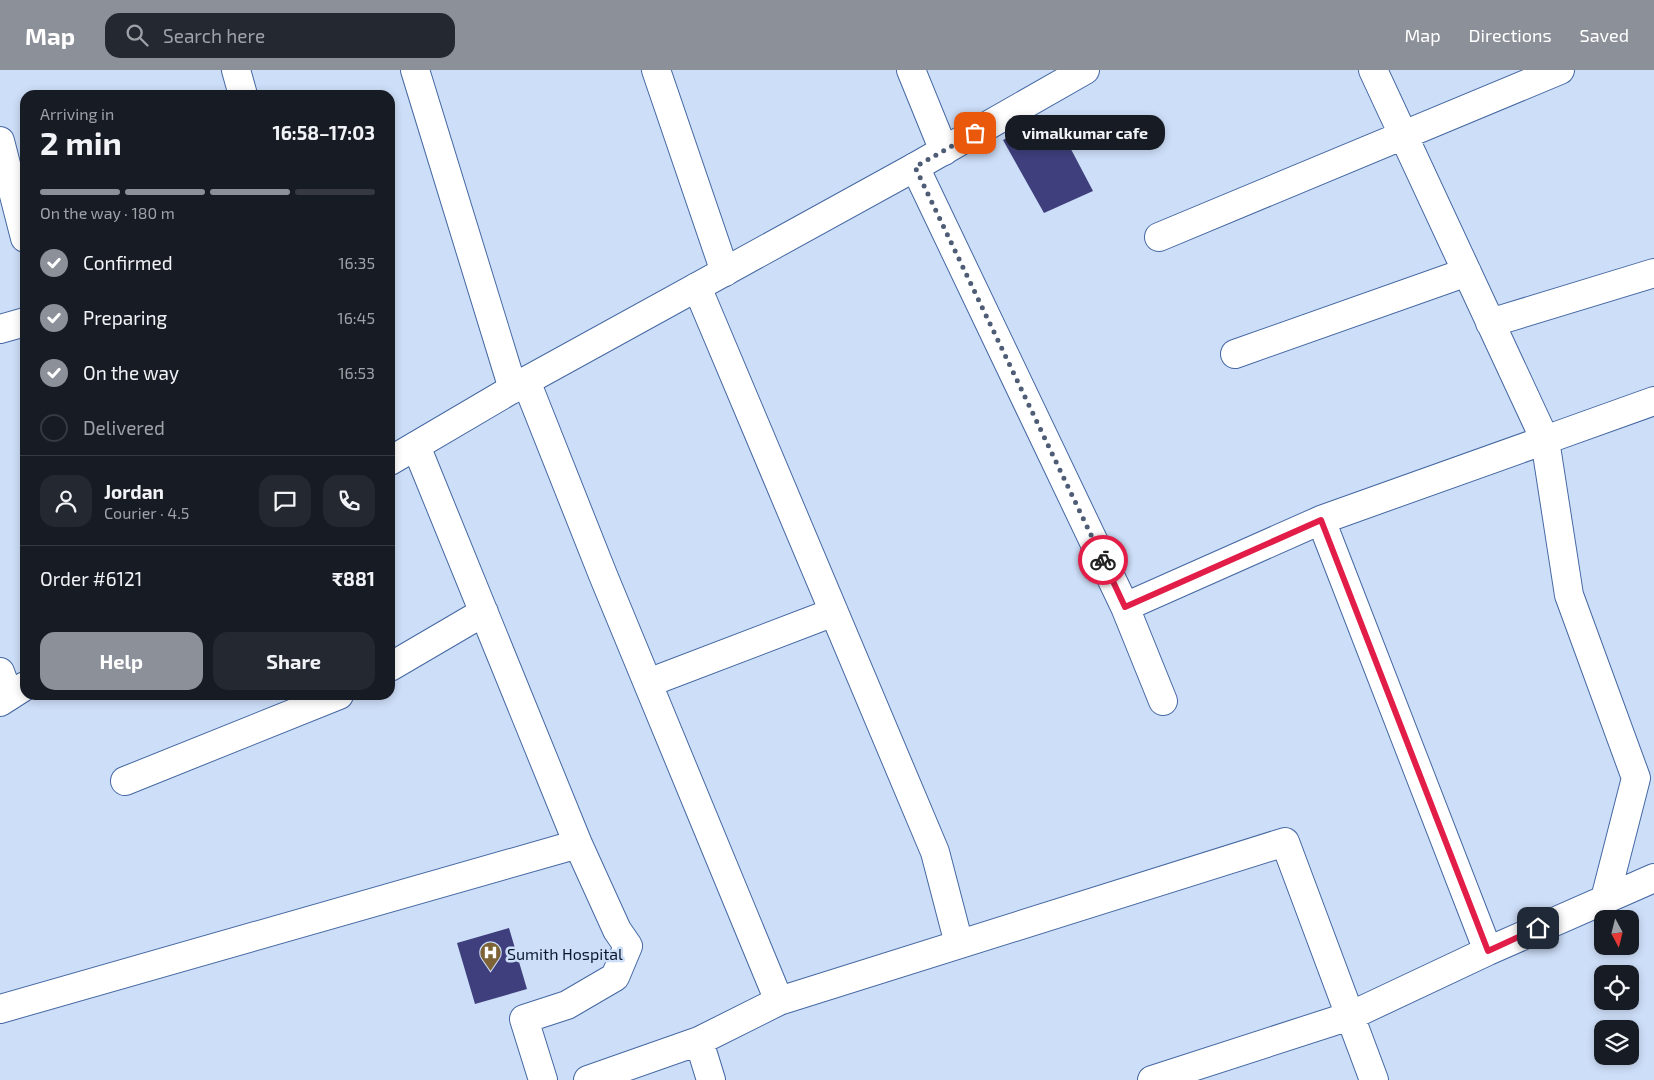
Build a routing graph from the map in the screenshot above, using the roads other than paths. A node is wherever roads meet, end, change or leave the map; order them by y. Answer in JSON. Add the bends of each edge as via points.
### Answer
{"nodes":[{"id":1,"x":236,"y":70,"type":"edge"},
{"id":2,"x":415,"y":70,"type":"edge"},
{"id":3,"x":656,"y":70,"type":"edge"},
{"id":4,"x":911,"y":70,"type":"edge"},
{"id":5,"x":1086,"y":70,"type":"edge"},
{"id":6,"x":1373,"y":70,"type":"edge"},
{"id":7,"x":1560,"y":70,"type":"edge"},
{"id":8,"x":242,"y":90,"type":"edge"},
{"id":9,"x":1403,"y":134,"type":"junction"},
{"id":10,"x":0,"y":141,"type":"edge"},
{"id":11,"x":944,"y":152,"type":"junction"},
{"id":12,"x":915,"y":167,"type":"junction"},
{"id":13,"x":20,"y":219,"type":"edge"},
{"id":14,"x":1159,"y":238,"type":"dead end"},
{"id":15,"x":724,"y":272,"type":"junction"},
{"id":16,"x":1467,"y":272,"type":"junction"},
{"id":17,"x":1654,"y":273,"type":"edge"},
{"id":18,"x":697,"y":287,"type":"junction"},
{"id":19,"x":20,"y":323,"type":"edge"},
{"id":20,"x":1490,"y":323,"type":"junction"},
{"id":21,"x":0,"y":329,"type":"edge"},
{"id":22,"x":1236,"y":354,"type":"dead end"},
{"id":23,"x":519,"y":385,"type":"junction"},
{"id":24,"x":1654,"y":401,"type":"edge"},
{"id":25,"x":1545,"y":440,"type":"junction"},
{"id":26,"x":416,"y":446,"type":"junction"},
{"id":27,"x":395,"y":458,"type":"edge"},
{"id":28,"x":1321,"y":520,"type":"junction"},
{"id":29,"x":1125,"y":607,"type":"junction"},
{"id":30,"x":484,"y":612,"type":"junction"},
{"id":31,"x":834,"y":612,"type":"junction"},
{"id":32,"x":395,"y":664,"type":"edge"},
{"id":33,"x":648,"y":682,"type":"junction"},
{"id":34,"x":326,"y":700,"type":"edge"},
{"id":35,"x":1163,"y":701,"type":"dead end"},
{"id":36,"x":125,"y":781,"type":"dead end"},
{"id":37,"x":578,"y":844,"type":"junction"},
{"id":38,"x":1654,"y":878,"type":"edge"},
{"id":39,"x":1606,"y":899,"type":"junction"},
{"id":40,"x":959,"y":944,"type":"junction"},
{"id":41,"x":1488,"y":951,"type":"junction"},
{"id":42,"x":779,"y":1001,"type":"junction"},
{"id":43,"x":0,"y":1009,"type":"edge"},
{"id":44,"x":1350,"y":1016,"type":"junction"},
{"id":45,"x":699,"y":1041,"type":"junction"},
{"id":46,"x":542,"y":1080,"type":"edge"},
{"id":47,"x":588,"y":1080,"type":"edge"},
{"id":48,"x":711,"y":1080,"type":"edge"},
{"id":49,"x":1152,"y":1080,"type":"edge"},
{"id":50,"x":1374,"y":1080,"type":"edge"}],
"edges":[{"from":1,"to":8,"type":"street"},
{"from":2,"to":23,"type":"street"},
{"from":3,"to":15,"type":"street"},
{"from":4,"to":11,"type":"street"},
{"from":5,"to":11,"type":"street"},
{"from":6,"to":9,"type":"street"},
{"from":7,"to":9,"type":"street"},
{"from":9,"to":14,"type":"street"},
{"from":9,"to":16,"type":"street"},
{"from":10,"to":13,"type":"street"},
{"from":11,"to":12,"type":"street"},
{"from":12,"to":15,"type":"street"},
{"from":12,"to":29,"type":"street"},
{"from":15,"to":18,"type":"street"},
{"from":16,"to":20,"type":"street"},
{"from":16,"to":22,"type":"street"},
{"from":17,"to":20,"type":"street"},
{"from":18,"to":23,"type":"street"},
{"from":18,"to":31,"type":"street"},
{"from":19,"to":21,"type":"street"},
{"from":20,"to":25,"type":"street"},
{"from":23,"to":26,"type":"street"},
{"from":23,"to":33,"type":"street"},
{"from":24,"to":25,"type":"street"},
{"from":25,"to":28,"type":"street"},
{"from":25,"to":39,"type":"street","via":[[1569,595],[1636,778]]},
{"from":26,"to":27,"type":"street"},
{"from":26,"to":30,"type":"street"},
{"from":28,"to":29,"type":"street"},
{"from":28,"to":41,"type":"street"},
{"from":29,"to":35,"type":"street"},
{"from":30,"to":32,"type":"street"},
{"from":30,"to":37,"type":"street"},
{"from":31,"to":33,"type":"street"},
{"from":31,"to":40,"type":"street","via":[[935,852]]},
{"from":33,"to":42,"type":"street"},
{"from":34,"to":36,"type":"street"},
{"from":37,"to":43,"type":"street"},
{"from":37,"to":46,"type":"street","via":[[617,930],[628,946],[615,977],[567,1005],[524,1019]]},
{"from":38,"to":39,"type":"street"},
{"from":39,"to":41,"type":"street"},
{"from":40,"to":42,"type":"street"},
{"from":40,"to":44,"type":"street","via":[[1285,842]]},
{"from":41,"to":44,"type":"street"},
{"from":42,"to":45,"type":"street"},
{"from":44,"to":49,"type":"street"},
{"from":44,"to":50,"type":"street"},
{"from":45,"to":47,"type":"street"},
{"from":45,"to":48,"type":"street"}]}
